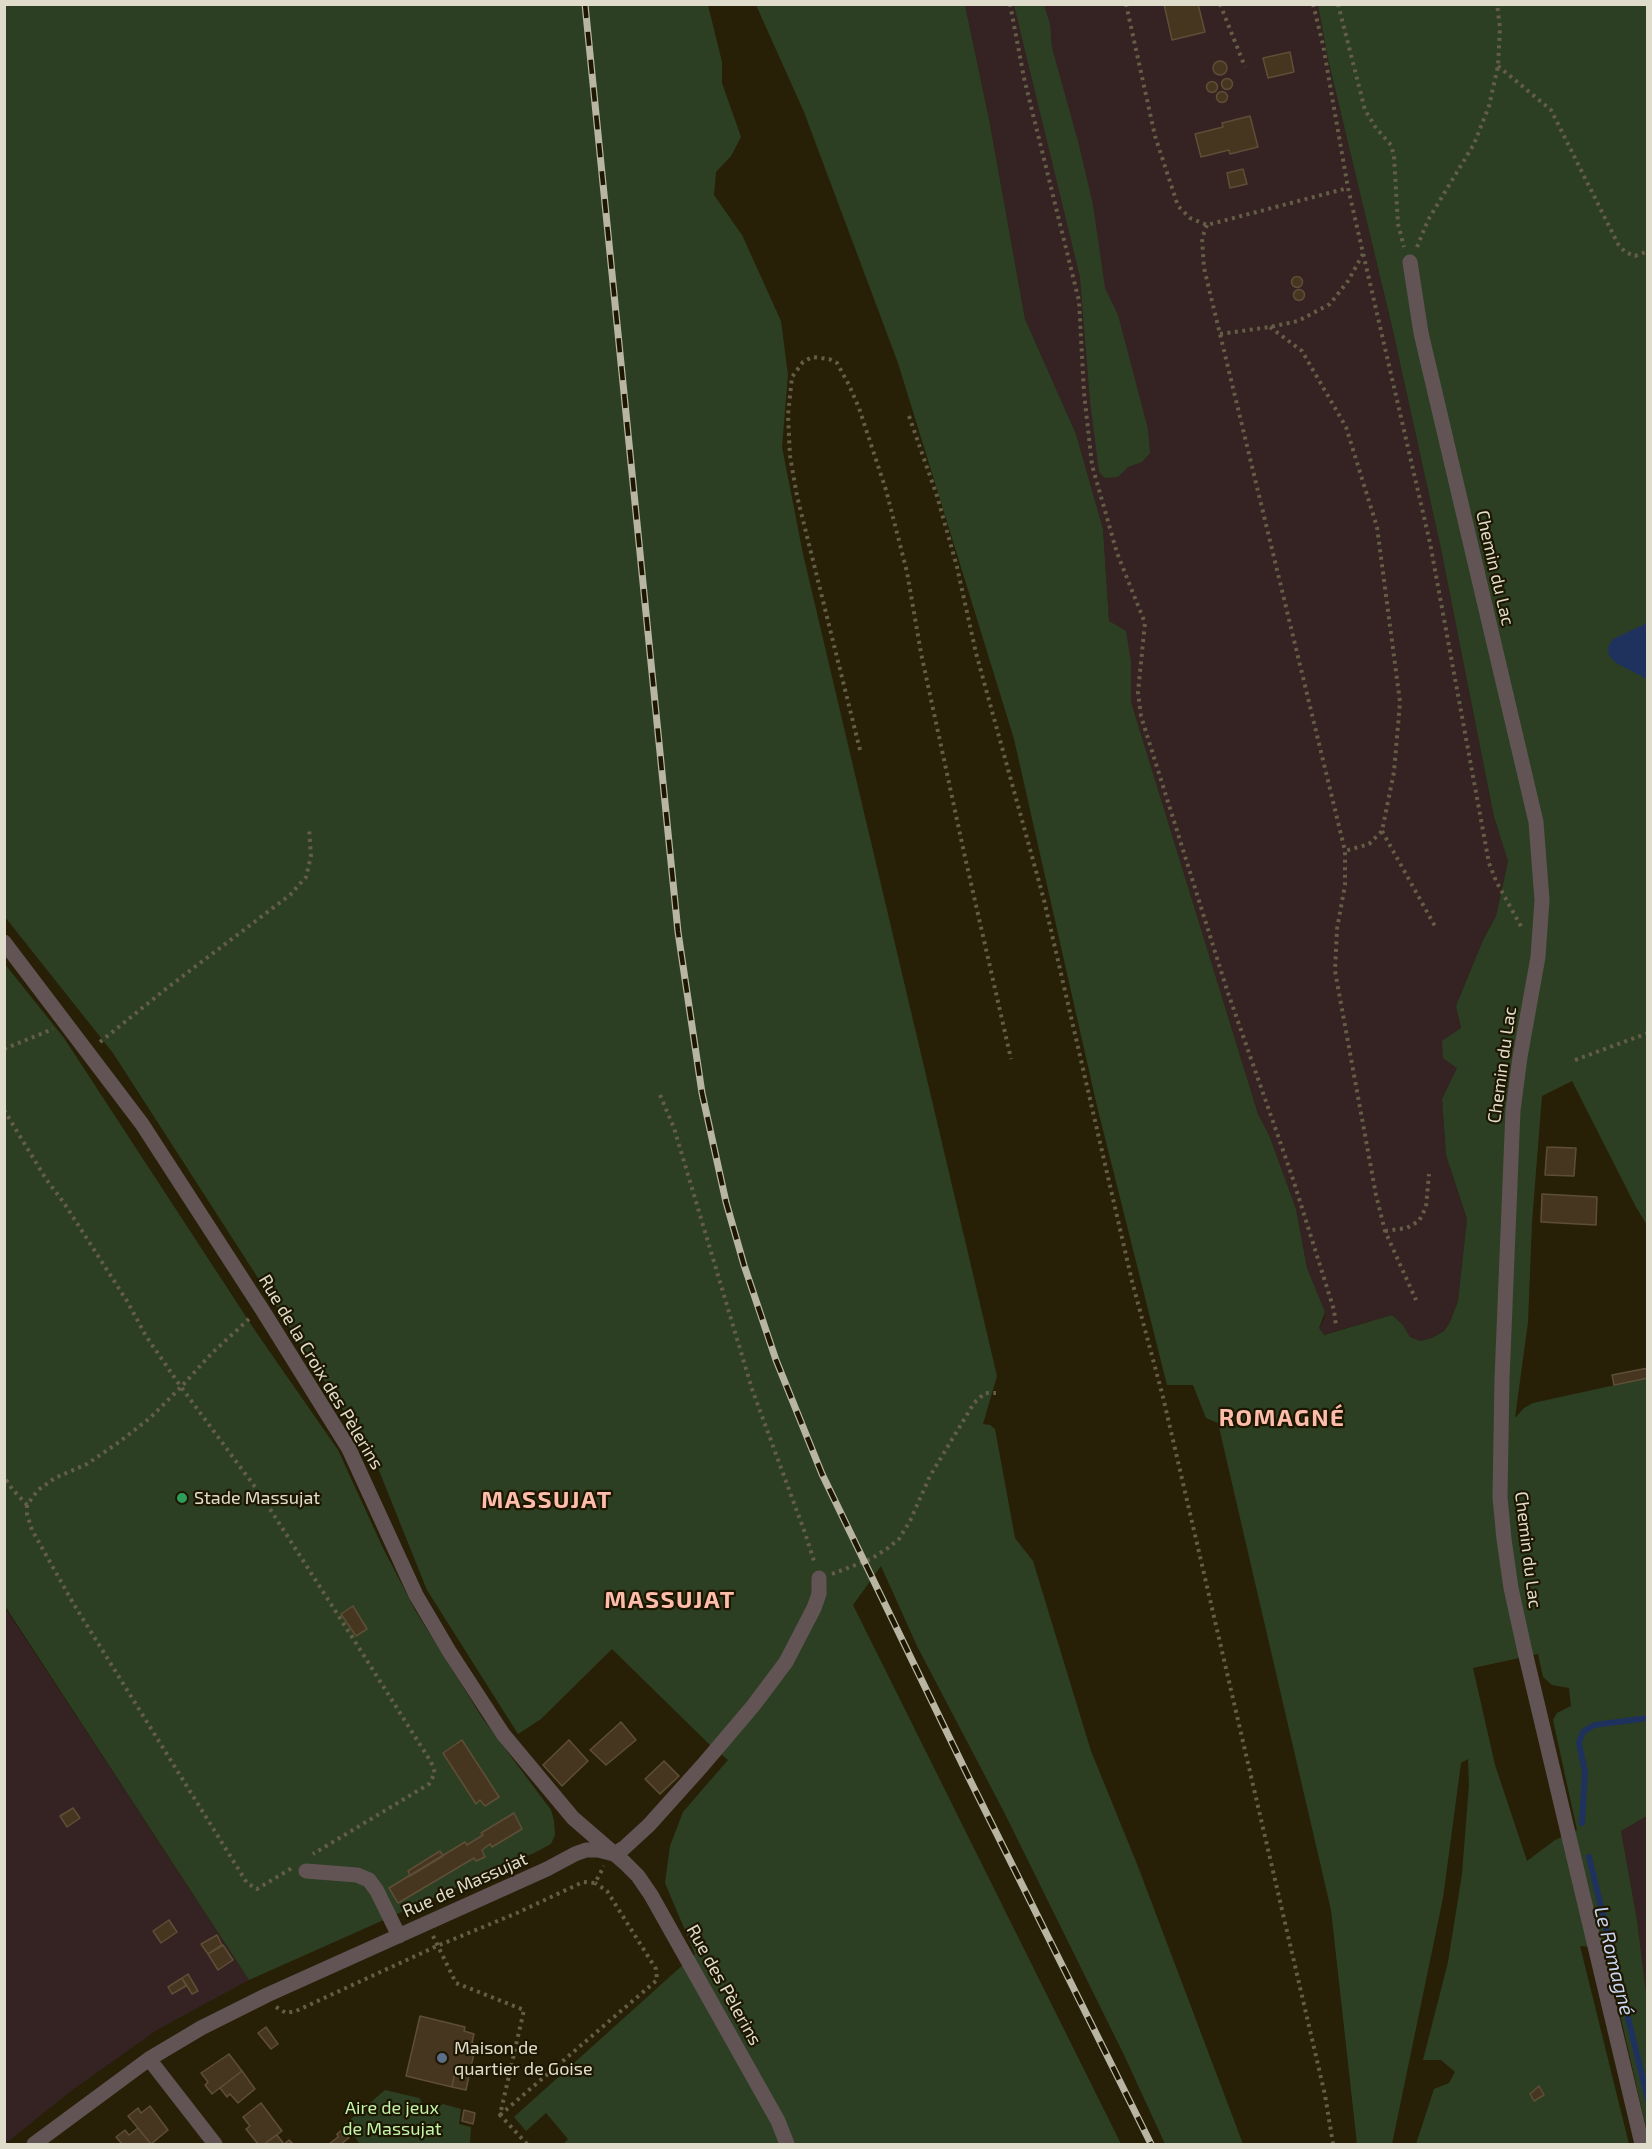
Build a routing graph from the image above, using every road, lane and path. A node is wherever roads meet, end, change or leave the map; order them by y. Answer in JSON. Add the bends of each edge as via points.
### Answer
{"nodes":[{"id":1,"x":1010,"y":4,"type":"edge"},
{"id":2,"x":1126,"y":4,"type":"edge"},
{"id":3,"x":1220,"y":4,"type":"edge"},
{"id":4,"x":1313,"y":4,"type":"edge"},
{"id":5,"x":1338,"y":4,"type":"edge"},
{"id":6,"x":1497,"y":4,"type":"edge"},
{"id":7,"x":1498,"y":66,"type":"junction"},
{"id":8,"x":1245,"y":67,"type":"dead end"},
{"id":9,"x":1348,"y":188,"type":"junction"},
{"id":10,"x":1208,"y":225,"type":"junction"},
{"id":11,"x":1647,"y":251,"type":"edge"},
{"id":12,"x":1363,"y":253,"type":"junction"},
{"id":13,"x":1410,"y":262,"type":"junction"},
{"id":14,"x":1270,"y":327,"type":"junction"},
{"id":15,"x":1220,"y":334,"type":"junction"},
{"id":16,"x":909,"y":416,"type":"dead end"},
{"id":17,"x":860,"y":750,"type":"dead end"},
{"id":18,"x":309,"y":828,"type":"dead end"},
{"id":19,"x":1382,"y":831,"type":"junction"},
{"id":20,"x":1345,"y":852,"type":"junction"},
{"id":21,"x":1436,"y":928,"type":"dead end"},
{"id":22,"x":1523,"y":930,"type":"dead end"},
{"id":23,"x":4,"y":942,"type":"edge"},
{"id":24,"x":67,"y":1022,"type":"junction"},
{"id":25,"x":1647,"y":1033,"type":"edge"},
{"id":26,"x":4,"y":1049,"type":"edge"},
{"id":27,"x":88,"y":1052,"type":"junction"},
{"id":28,"x":1011,"y":1059,"type":"dead end"},
{"id":29,"x":1575,"y":1059,"type":"dead end"},
{"id":30,"x":660,"y":1095,"type":"dead end"},
{"id":31,"x":4,"y":1110,"type":"edge"},
{"id":32,"x":6,"y":1117,"type":"edge"},
{"id":33,"x":1429,"y":1174,"type":"dead end"},
{"id":34,"x":1385,"y":1231,"type":"junction"},
{"id":35,"x":1416,"y":1300,"type":"dead end"},
{"id":36,"x":263,"y":1311,"type":"junction"},
{"id":37,"x":1336,"y":1326,"type":"dead end"},
{"id":38,"x":181,"y":1387,"type":"junction"},
{"id":39,"x":996,"y":1393,"type":"dead end"},
{"id":40,"x":4,"y":1477,"type":"edge"},
{"id":41,"x":27,"y":1505,"type":"junction"},
{"id":42,"x":819,"y":1578,"type":"junction"},
{"id":43,"x":614,"y":1854,"type":"junction"},
{"id":44,"x":303,"y":1864,"type":"junction"},
{"id":45,"x":595,"y":1882,"type":"junction"},
{"id":46,"x":427,"y":1924,"type":"junction"},
{"id":47,"x":399,"y":1936,"type":"junction"},
{"id":48,"x":437,"y":1946,"type":"junction"},
{"id":49,"x":274,"y":2005,"type":"dead end"},
{"id":50,"x":149,"y":2059,"type":"junction"},
{"id":51,"x":500,"y":2115,"type":"junction"},
{"id":52,"x":34,"y":2145,"type":"edge"},
{"id":53,"x":216,"y":2145,"type":"edge"},
{"id":54,"x":527,"y":2145,"type":"edge"},
{"id":55,"x":787,"y":2145,"type":"edge"},
{"id":56,"x":1333,"y":2145,"type":"edge"},
{"id":57,"x":1642,"y":2145,"type":"edge"}],
"edges":[{"from":1,"to":37,"type":"path","via":[[1024,78],[1079,301],[1092,465],[1117,553],[1145,623],[1138,692],[1141,716],[1227,990],[1292,1176]]},
{"from":2,"to":10,"type":"path","via":[[1171,190],[1178,207],[1190,218]]},
{"from":3,"to":8,"type":"path"},
{"from":4,"to":9,"type":"path"},
{"from":5,"to":13,"type":"path","via":[[1365,110],[1391,145],[1398,224]]},
{"from":6,"to":7,"type":"path"},
{"from":7,"to":11,"type":"path","via":[[1551,110],[1618,244],[1635,256]]},
{"from":7,"to":13,"type":"path","via":[[1489,106],[1474,144],[1428,220]]},
{"from":9,"to":10,"type":"path"},
{"from":9,"to":12,"type":"path"},
{"from":10,"to":15,"type":"path","via":[[1202,238],[1204,268]]},
{"from":12,"to":14,"type":"path","via":[[1330,304],[1298,321]]},
{"from":12,"to":22,"type":"path","via":[[1430,543],[1489,863]]},
{"from":13,"to":57,"type":"street","name":"Chemin du Lac","via":[[1421,333],[1536,822],[1542,900],[1538,957],[1513,1110],[1502,1379],[1503,1539],[1525,1652]]},
{"from":14,"to":15,"type":"path"},
{"from":14,"to":19,"type":"path","via":[[1302,351],[1346,427],[1377,527],[1400,702],[1394,772]]},
{"from":15,"to":20,"type":"path"},
{"from":16,"to":56,"type":"path","via":[[957,567],[976,653],[1044,900],[1326,2095]]},
{"from":17,"to":28,"type":"path","via":[[807,541],[790,456],[788,415],[792,377],[812,357],[837,363],[859,408],[886,490]]},
{"from":18,"to":27,"type":"path","via":[[311,856],[306,877],[290,895]]},
{"from":19,"to":20,"type":"path","via":[[1369,844]]},
{"from":19,"to":21,"type":"path"},
{"from":20,"to":34,"type":"path","via":[[1335,970]]},
{"from":23,"to":24,"type":"street","name":"Rue de la Croix des Pèlerins"},
{"from":24,"to":26,"type":"path"},
{"from":24,"to":27,"type":"street","name":"Rue de la Croix des Pèlerins"},
{"from":25,"to":29,"type":"path"},
{"from":27,"to":36,"type":"street","name":"Rue de la Croix des Pèlerins","via":[[142,1124]]},
{"from":30,"to":42,"type":"path","via":[[674,1128],[752,1389]]},
{"from":31,"to":32,"type":"path"},
{"from":32,"to":38,"type":"path"},
{"from":33,"to":34,"type":"path","via":[[1426,1207],[1419,1221],[1407,1228]]},
{"from":34,"to":35,"type":"path"},
{"from":36,"to":38,"type":"path","via":[[212,1353]]},
{"from":36,"to":43,"type":"street","name":"Rue de la Croix des Pèlerins","via":[[349,1449],[416,1595],[449,1651],[517,1753],[573,1818]]},
{"from":38,"to":41,"type":"path","via":[[119,1442],[87,1464],[55,1478],[38,1490]]},
{"from":38,"to":44,"type":"path","via":[[261,1495],[435,1773],[429,1784]]},
{"from":39,"to":42,"type":"path","via":[[985,1393],[974,1403],[930,1476],[899,1539],[871,1559]]},
{"from":40,"to":41,"type":"path"},
{"from":41,"to":44,"type":"path","via":[[32,1530],[73,1603],[247,1883],[257,1889]]},
{"from":42,"to":43,"type":"street","via":[[814,1608],[786,1662],[753,1706],[649,1825]]},
{"from":43,"to":45,"type":"path"},
{"from":43,"to":46,"type":"street","name":"Rue de Massujat","via":[[585,1850]]},
{"from":43,"to":55,"type":"street","name":"Rue des Pèlerins","via":[[638,1876],[651,1896],[778,2121]]},
{"from":44,"to":47,"type":"street","via":[[369,1880]]},
{"from":45,"to":48,"type":"path","via":[[583,1882]]},
{"from":45,"to":51,"type":"path","via":[[607,1891],[656,1969],[657,1980]]},
{"from":46,"to":47,"type":"street","name":"Rue de Massujat"},
{"from":46,"to":48,"type":"path"},
{"from":47,"to":50,"type":"street","name":"Rue de Massujat","via":[[267,1995]]},
{"from":48,"to":49,"type":"path","via":[[296,2011],[286,2013]]},
{"from":48,"to":51,"type":"path","via":[[456,1983],[524,2010]]},
{"from":50,"to":52,"type":"street","name":"Rue de Massujat"},
{"from":50,"to":53,"type":"street"},
{"from":51,"to":54,"type":"path"}]}
